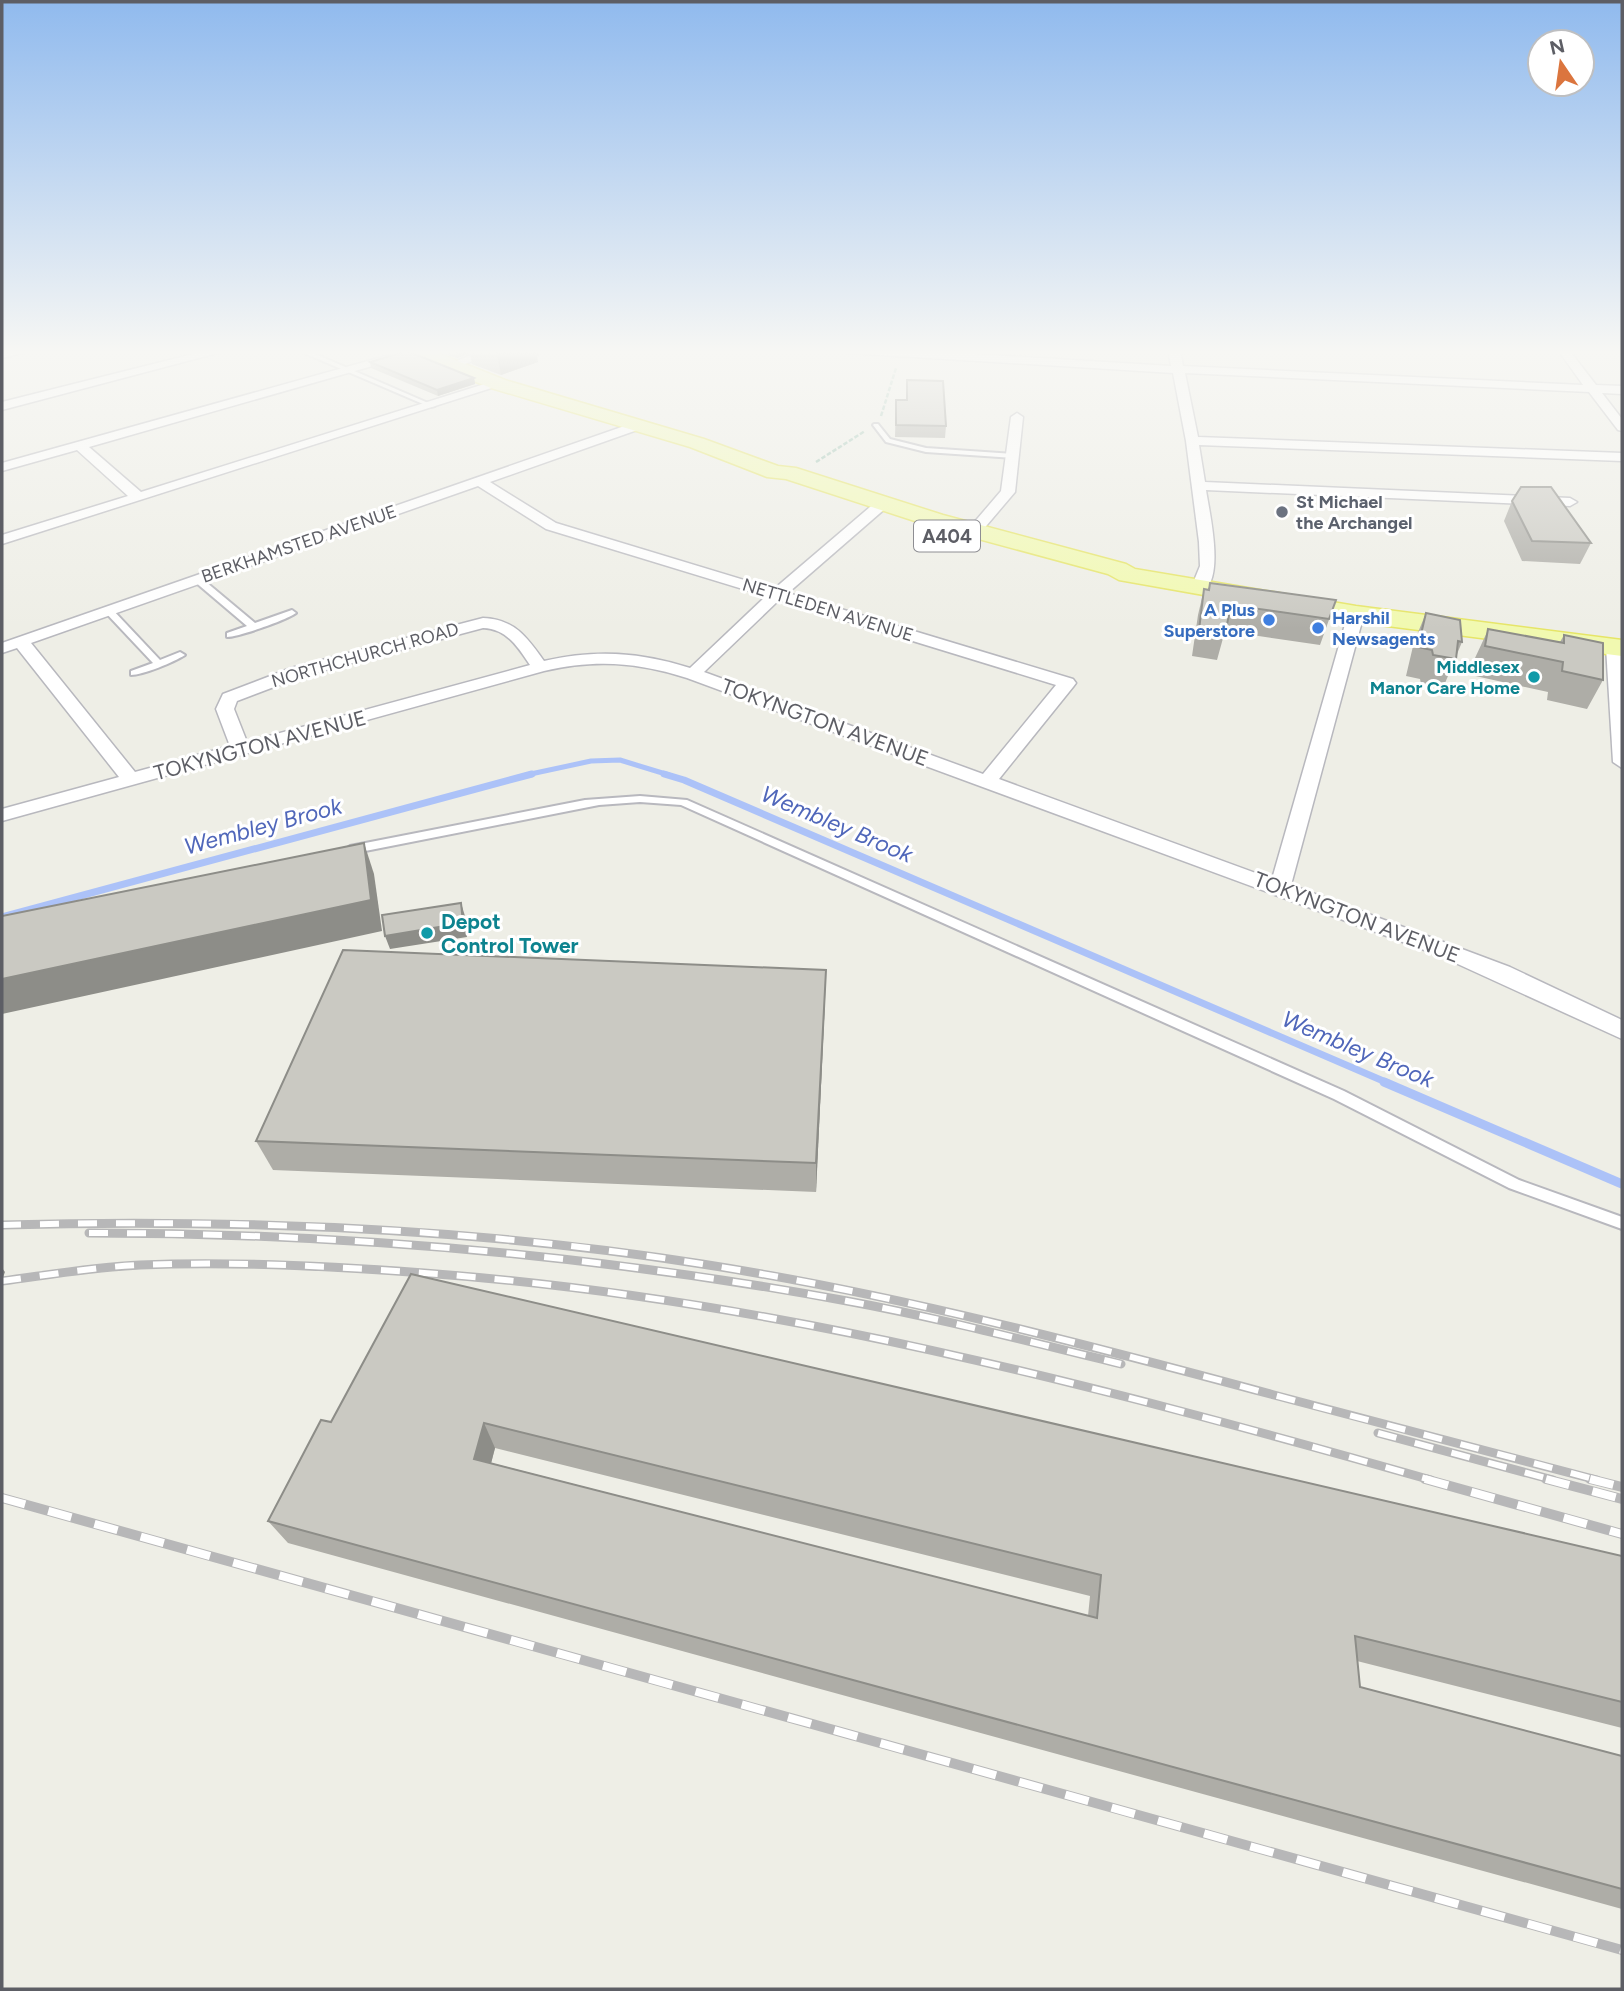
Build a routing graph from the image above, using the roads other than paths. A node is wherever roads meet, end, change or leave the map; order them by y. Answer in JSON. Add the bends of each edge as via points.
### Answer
{"nodes":[{"id":1,"x":86,"y":443,"type":"edge"},
{"id":2,"x":313,"y":443,"type":"edge"},
{"id":3,"x":588,"y":443,"type":"edge"},
{"id":4,"x":694,"y":443,"type":"edge"},
{"id":5,"x":896,"y":443,"type":"edge"},
{"id":6,"x":1015,"y":443,"type":"edge"},
{"id":7,"x":1192,"y":443,"type":"edge"},
{"id":8,"x":1243,"y":443,"type":"edge"},
{"id":9,"x":79,"y":445,"type":"junction"},
{"id":10,"x":1014,"y":456,"type":"junction"},
{"id":11,"x":1622,"y":457,"type":"edge"},
{"id":12,"x":2,"y":467,"type":"edge"},
{"id":13,"x":479,"y":481,"type":"junction"},
{"id":14,"x":1199,"y":486,"type":"junction"},
{"id":15,"x":138,"y":497,"type":"junction"},
{"id":16,"x":1570,"y":502,"type":"dead end"},
{"id":17,"x":876,"y":508,"type":"junction"},
{"id":18,"x":969,"y":537,"type":"junction"},
{"id":19,"x":2,"y":540,"type":"edge"},
{"id":20,"x":197,"y":579,"type":"junction"},
{"id":21,"x":1199,"y":588,"type":"junction"},
{"id":22,"x":776,"y":594,"type":"junction"},
{"id":23,"x":108,"y":610,"type":"junction"},
{"id":24,"x":292,"y":613,"type":"dead end"},
{"id":25,"x":1356,"y":614,"type":"junction"},
{"id":26,"x":254,"y":627,"type":"junction"},
{"id":27,"x":230,"y":635,"type":"dead end"},
{"id":28,"x":20,"y":641,"type":"junction"},
{"id":29,"x":1618,"y":647,"type":"edge"},
{"id":30,"x":2,"y":648,"type":"edge"},
{"id":31,"x":180,"y":655,"type":"dead end"},
{"id":32,"x":159,"y":664,"type":"junction"},
{"id":33,"x":540,"y":667,"type":"junction"},
{"id":34,"x":134,"y":673,"type":"dead end"},
{"id":35,"x":692,"y":674,"type":"junction"},
{"id":36,"x":241,"y":750,"type":"junction"},
{"id":37,"x":1622,"y":762,"type":"edge"},
{"id":38,"x":131,"y":780,"type":"junction"},
{"id":39,"x":988,"y":780,"type":"junction"},
{"id":40,"x":2,"y":815,"type":"edge"},
{"id":41,"x":335,"y":854,"type":"edge"},
{"id":42,"x":1280,"y":887,"type":"junction"},
{"id":43,"x":1622,"y":1024,"type":"edge"},
{"id":44,"x":1622,"y":1223,"type":"edge"}],
"edges":[{"from":1,"to":9,"type":"street"},
{"from":2,"to":15,"type":"street"},
{"from":3,"to":13,"type":"street","name":"BERKHAMSTED AVENUE"},
{"from":4,"to":17,"type":"main road","number":"A404","via":[[775,472],[775,476]]},
{"from":5,"to":10,"type":"lane","via":[[926,450]]},
{"from":6,"to":10,"type":"street"},
{"from":7,"to":14,"type":"street"},
{"from":8,"to":11,"type":"street"},
{"from":9,"to":12,"type":"street"},
{"from":9,"to":15,"type":"street"},
{"from":10,"to":18,"type":"street","via":[[1008,492]]},
{"from":13,"to":20,"type":"street","name":"BERKHAMSTED AVENUE"},
{"from":13,"to":22,"type":"street","name":"NETTLEDEN AVENUE","via":[[551,526]]},
{"from":14,"to":16,"type":"street"},
{"from":14,"to":21,"type":"street","via":[[1208,566]]},
{"from":15,"to":19,"type":"street"},
{"from":17,"to":18,"type":"main road","number":"A404"},
{"from":17,"to":22,"type":"street"},
{"from":18,"to":21,"type":"main road","number":"A404","via":[[1064,568]]},
{"from":20,"to":23,"type":"street","name":"BERKHAMSTED AVENUE"},
{"from":20,"to":26,"type":"lane"},
{"from":21,"to":25,"type":"main road","number":"A404"},
{"from":22,"to":35,"type":"street"},
{"from":22,"to":39,"type":"street","name":"NETTLEDEN AVENUE","via":[[1067,683]]},
{"from":23,"to":28,"type":"street","name":"BERKHAMSTED AVENUE"},
{"from":23,"to":32,"type":"lane"},
{"from":24,"to":26,"type":"lane"},
{"from":25,"to":29,"type":"main road","number":"A404"},
{"from":25,"to":42,"type":"street"},
{"from":26,"to":27,"type":"lane"},
{"from":28,"to":30,"type":"street","name":"BERKHAMSTED AVENUE"},
{"from":28,"to":38,"type":"street"},
{"from":29,"to":37,"type":"street"},
{"from":31,"to":32,"type":"lane"},
{"from":32,"to":34,"type":"lane"},
{"from":33,"to":35,"type":"street","name":"TOKYNGTON AVENUE","via":[[611,655]]},
{"from":33,"to":36,"type":"street","name":"TOKYNGTON AVENUE"},
{"from":33,"to":36,"type":"street","name":"NORTHCHURCH ROAD","via":[[516,634],[496,622],[297,673],[229,698],[225,709]]},
{"from":35,"to":39,"type":"street","name":"TOKYNGTON AVENUE"},
{"from":36,"to":38,"type":"street","name":"TOKYNGTON AVENUE"},
{"from":38,"to":40,"type":"street","name":"TOKYNGTON AVENUE"},
{"from":39,"to":42,"type":"street","name":"TOKYNGTON AVENUE"},
{"from":41,"to":44,"type":"lane","via":[[602,799],[683,802],[1339,1095],[1514,1184]]},
{"from":42,"to":43,"type":"street","name":"TOKYNGTON AVENUE"}]}
